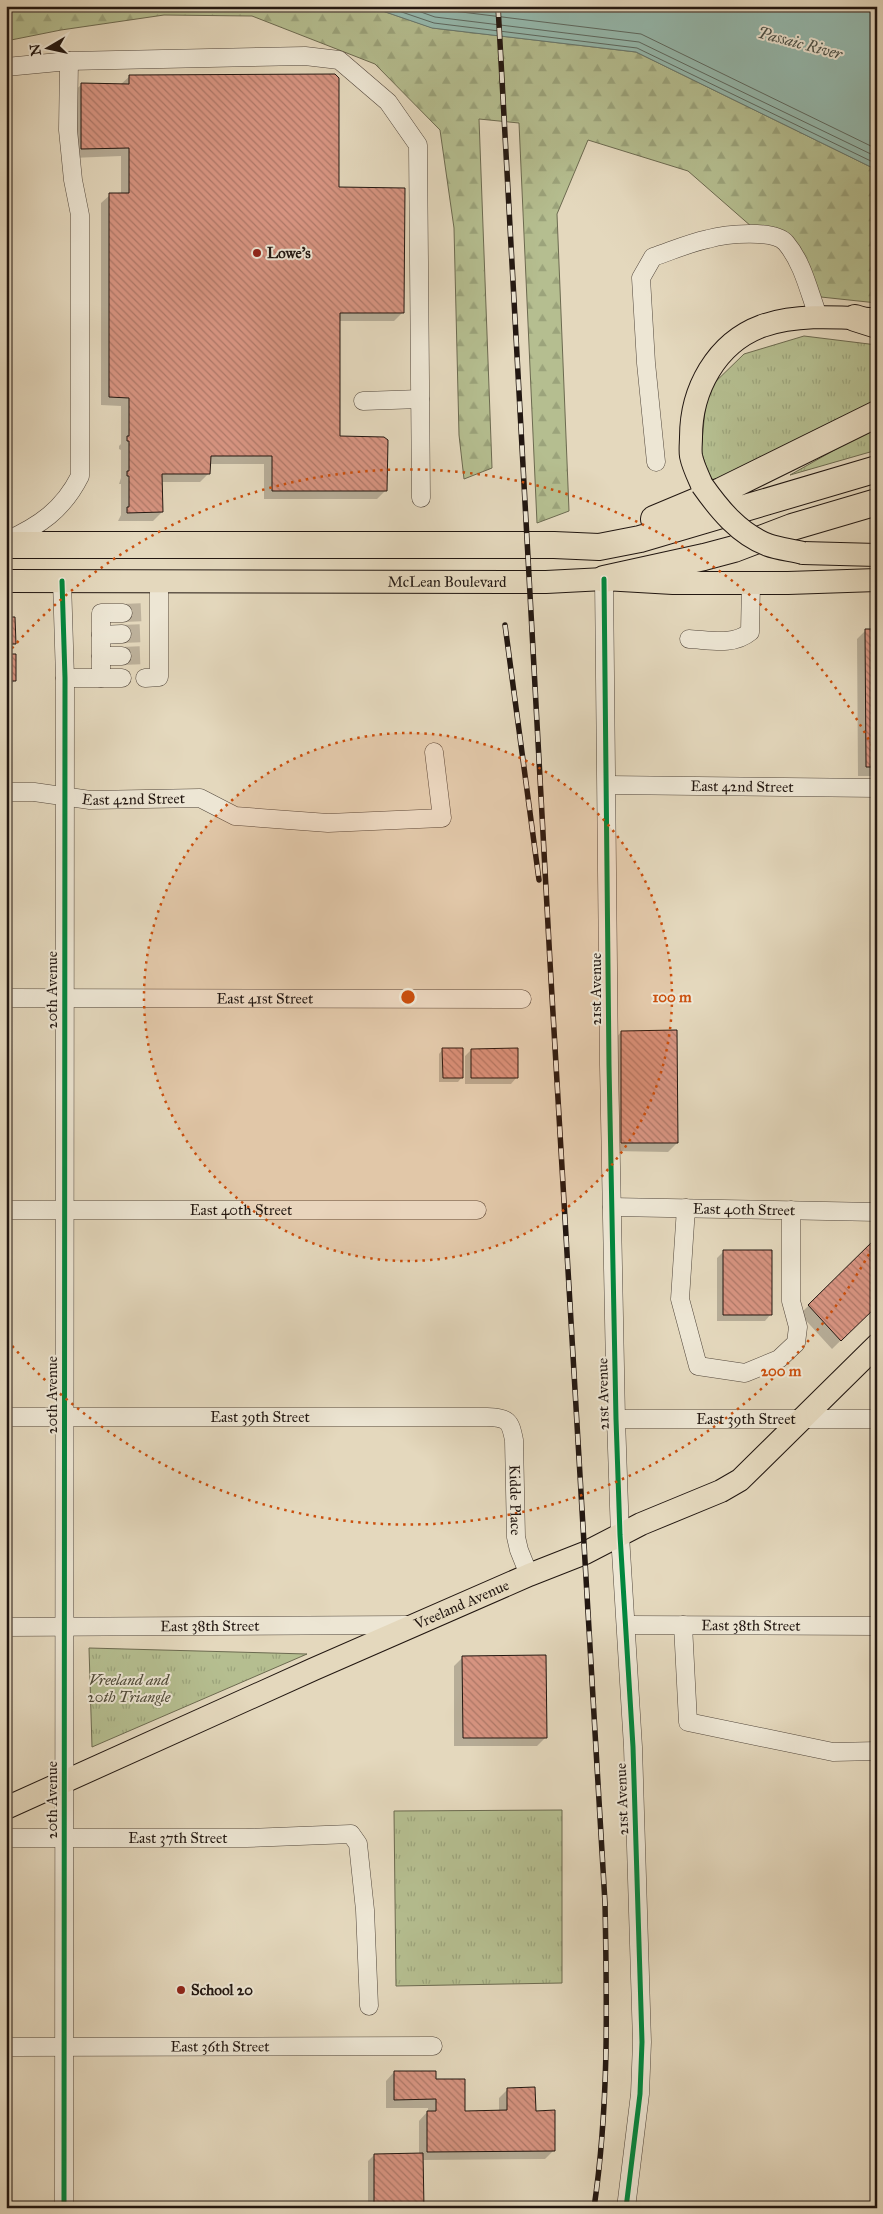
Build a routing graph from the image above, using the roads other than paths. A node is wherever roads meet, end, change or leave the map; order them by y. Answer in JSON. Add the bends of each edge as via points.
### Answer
{"nodes":[{"id":1,"x":69,"y":61,"type":"junction"},
{"id":2,"x":6,"y":67,"type":"edge"},
{"id":3,"x":818,"y":316,"type":"junction"},
{"id":4,"x":869,"y":321,"type":"edge"},
{"id":5,"x":420,"y":399,"type":"junction"},
{"id":6,"x":363,"y":401,"type":"dead end"},
{"id":7,"x":877,"y":414,"type":"edge"},
{"id":8,"x":656,"y":462,"type":"dead end"},
{"id":9,"x":877,"y":469,"type":"edge"},
{"id":10,"x":420,"y":498,"type":"dead end"},
{"id":11,"x":877,"y":502,"type":"edge"},
{"id":12,"x":877,"y":518,"type":"edge"},
{"id":13,"x":6,"y":541,"type":"edge"},
{"id":14,"x":6,"y":545,"type":"edge"},
{"id":15,"x":554,"y":545,"type":"junction"},
{"id":16,"x":734,"y":549,"type":"junction"},
{"id":17,"x":877,"y":555,"type":"edge"},
{"id":18,"x":604,"y":579,"type":"junction"},
{"id":19,"x":877,"y":580,"type":"edge"},
{"id":20,"x":6,"y":581,"type":"edge"},
{"id":21,"x":62,"y":581,"type":"junction"},
{"id":22,"x":158,"y":581,"type":"junction"},
{"id":23,"x":751,"y":583,"type":"junction"},
{"id":24,"x":123,"y":613,"type":"tunnel mouth"},
{"id":25,"x":101,"y":634,"type":"junction"},
{"id":26,"x":122,"y":634,"type":"tunnel mouth"},
{"id":27,"x":689,"y":639,"type":"dead end"},
{"id":28,"x":101,"y":656,"type":"junction"},
{"id":29,"x":122,"y":656,"type":"tunnel mouth"},
{"id":30,"x":65,"y":678,"type":"junction"},
{"id":31,"x":101,"y":678,"type":"junction"},
{"id":32,"x":122,"y":678,"type":"dead end"},
{"id":33,"x":152,"y":678,"type":"dead end"},
{"id":34,"x":434,"y":752,"type":"dead end"},
{"id":35,"x":607,"y":785,"type":"junction"},
{"id":36,"x":877,"y":788,"type":"edge"},
{"id":37,"x":6,"y":792,"type":"edge"},
{"id":38,"x":64,"y":796,"type":"junction"},
{"id":39,"x":6,"y":998,"type":"edge"},
{"id":40,"x":64,"y":998,"type":"junction"},
{"id":41,"x":522,"y":999,"type":"dead end"},
{"id":42,"x":612,"y":1207,"type":"junction"},
{"id":43,"x":686,"y":1208,"type":"junction"},
{"id":44,"x":6,"y":1210,"type":"edge"},
{"id":45,"x":64,"y":1210,"type":"junction"},
{"id":46,"x":477,"y":1210,"type":"dead end"},
{"id":47,"x":791,"y":1210,"type":"junction"},
{"id":48,"x":877,"y":1212,"type":"edge"},
{"id":49,"x":877,"y":1345,"type":"edge"},
{"id":50,"x":6,"y":1417,"type":"edge"},
{"id":51,"x":64,"y":1417,"type":"junction"},
{"id":52,"x":616,"y":1419,"type":"junction"},
{"id":53,"x":800,"y":1419,"type":"junction"},
{"id":54,"x":877,"y":1419,"type":"edge"},
{"id":55,"x":511,"y":1424,"type":"joint"},
{"id":56,"x":620,"y":1535,"type":"junction"},
{"id":57,"x":528,"y":1575,"type":"junction"},
{"id":58,"x":414,"y":1625,"type":"junction"},
{"id":59,"x":683,"y":1625,"type":"junction"},
{"id":60,"x":626,"y":1626,"type":"junction"},
{"id":61,"x":877,"y":1626,"type":"edge"},
{"id":62,"x":6,"y":1627,"type":"edge"},
{"id":63,"x":64,"y":1627,"type":"junction"},
{"id":64,"x":877,"y":1752,"type":"edge"},
{"id":65,"x":64,"y":1783,"type":"junction"},
{"id":66,"x":6,"y":1808,"type":"edge"},
{"id":67,"x":64,"y":1837,"type":"junction"},
{"id":68,"x":6,"y":1838,"type":"edge"},
{"id":69,"x":368,"y":2006,"type":"dead end"},
{"id":70,"x":433,"y":2046,"type":"dead end"},
{"id":71,"x":6,"y":2047,"type":"edge"},
{"id":72,"x":64,"y":2047,"type":"junction"},
{"id":73,"x":64,"y":2208,"type":"edge"},
{"id":74,"x":626,"y":2208,"type":"edge"}],
"edges":[{"from":1,"to":2,"type":"street"},
{"from":1,"to":5,"type":"street","via":[[305,56],[339,60],[388,102],[418,145]]},
{"from":1,"to":13,"type":"street","via":[[68,130],[80,216],[80,476],[70,495],[31,529]]},
{"from":3,"to":4,"type":"main road"},
{"from":3,"to":8,"type":"street","via":[[798,261],[785,241],[777,236],[765,233],[709,238],[653,256],[641,278]]},
{"from":3,"to":17,"type":"main road","bridge":true,"via":[[761,326],[734,341],[712,364],[698,390],[691,419],[691,456],[702,485],[720,510],[742,530],[768,544],[803,553]]},
{"from":5,"to":6,"type":"street"},
{"from":5,"to":10,"type":"street"},
{"from":7,"to":15,"type":"highway","via":[[722,491],[674,511],[615,533]]},
{"from":9,"to":15,"type":"highway","via":[[640,539],[599,547]]},
{"from":11,"to":16,"type":"highway","name":"McLean Boulevard","via":[[792,527]]},
{"from":12,"to":16,"type":"highway","via":[[812,535]]},
{"from":14,"to":15,"type":"highway"},
{"from":16,"to":18,"type":"highway","name":"McLean Boulevard"},
{"from":18,"to":22,"type":"main road","name":"McLean Boulevard","via":[[546,582]]},
{"from":18,"to":23,"type":"main road"},
{"from":18,"to":35,"type":"street","name":"21st Avenue"},
{"from":19,"to":23,"type":"main road"},
{"from":20,"to":21,"type":"main road","name":"McLean Boulevard"},
{"from":21,"to":22,"type":"main road","name":"McLean Boulevard"},
{"from":21,"to":30,"type":"street","name":"20th Avenue"},
{"from":22,"to":33,"type":"street","via":[[152,612]]},
{"from":23,"to":27,"type":"street","via":[[750,632],[734,641]]},
{"from":24,"to":25,"type":"street","via":[[101,613]]},
{"from":25,"to":26,"type":"street"},
{"from":25,"to":28,"type":"street"},
{"from":28,"to":29,"type":"street"},
{"from":28,"to":31,"type":"street"},
{"from":30,"to":31,"type":"street"},
{"from":30,"to":38,"type":"street","name":"20th Avenue"},
{"from":31,"to":32,"type":"street"},
{"from":34,"to":38,"type":"street","name":"East 42nd Street","via":[[442,818],[328,823],[235,816],[200,798],[90,800]]},
{"from":35,"to":36,"type":"street","name":"East 42nd Street"},
{"from":35,"to":42,"type":"street","name":"21st Avenue"},
{"from":37,"to":38,"type":"street","name":"East 42nd Street"},
{"from":38,"to":40,"type":"street","name":"20th Avenue"},
{"from":39,"to":40,"type":"street","name":"East 41st Street"},
{"from":40,"to":41,"type":"street","name":"East 41st Street"},
{"from":40,"to":45,"type":"street","name":"20th Avenue"},
{"from":42,"to":43,"type":"street","name":"East 40th Street"},
{"from":42,"to":52,"type":"street","name":"21st Avenue"},
{"from":43,"to":47,"type":"street","name":"East 40th Street"},
{"from":43,"to":47,"type":"street","via":[[680,1299],[698,1366],[745,1373],[779,1359],[796,1343],[798,1327],[791,1301]]},
{"from":44,"to":45,"type":"street","name":"East 40th Street"},
{"from":45,"to":46,"type":"street","name":"East 40th Street"},
{"from":45,"to":51,"type":"street","name":"20th Avenue"},
{"from":47,"to":48,"type":"street","name":"East 40th Street"},
{"from":49,"to":53,"type":"main road","name":"Vreeland Avenue"},
{"from":50,"to":51,"type":"street","name":"East 39th Street"},
{"from":51,"to":55,"type":"street","name":"East 39th Street","via":[[488,1417],[506,1419]]},
{"from":51,"to":63,"type":"street","name":"20th Avenue"},
{"from":52,"to":53,"type":"street","name":"East 39th Street"},
{"from":52,"to":56,"type":"street","name":"21st Avenue"},
{"from":53,"to":54,"type":"street","name":"East 39th Street"},
{"from":53,"to":56,"type":"main road","name":"Vreeland Avenue","via":[[740,1480]]},
{"from":55,"to":57,"type":"street","name":"Kidde Place","via":[[516,1537]]},
{"from":56,"to":57,"type":"main road","name":"Vreeland Avenue","via":[[585,1554]]},
{"from":56,"to":60,"type":"street","name":"21st Avenue"},
{"from":57,"to":58,"type":"main road","name":"Vreeland Avenue"},
{"from":58,"to":63,"type":"street","name":"East 38th Street"},
{"from":58,"to":65,"type":"main road","name":"Vreeland Avenue"},
{"from":59,"to":60,"type":"street","name":"East 38th Street"},
{"from":59,"to":61,"type":"street","name":"East 38th Street"},
{"from":59,"to":64,"type":"street","via":[[688,1722],[833,1752]]},
{"from":60,"to":74,"type":"street","name":"21st Avenue","via":[[642,2042],[640,2094]]},
{"from":62,"to":63,"type":"street","name":"East 38th Street"},
{"from":63,"to":65,"type":"street","name":"20th Avenue"},
{"from":65,"to":66,"type":"main road","name":"Vreeland Avenue"},
{"from":65,"to":67,"type":"street","name":"20th Avenue"},
{"from":67,"to":68,"type":"street","name":"East 37th Street"},
{"from":67,"to":69,"type":"street","name":"East 37th Street","via":[[246,1838],[351,1834],[358,1844],[365,1910]]},
{"from":67,"to":72,"type":"street","name":"20th Avenue"},
{"from":70,"to":72,"type":"street","name":"East 36th Street"},
{"from":71,"to":72,"type":"street","name":"East 36th Street"},
{"from":72,"to":73,"type":"street","name":"20th Avenue"}]}
